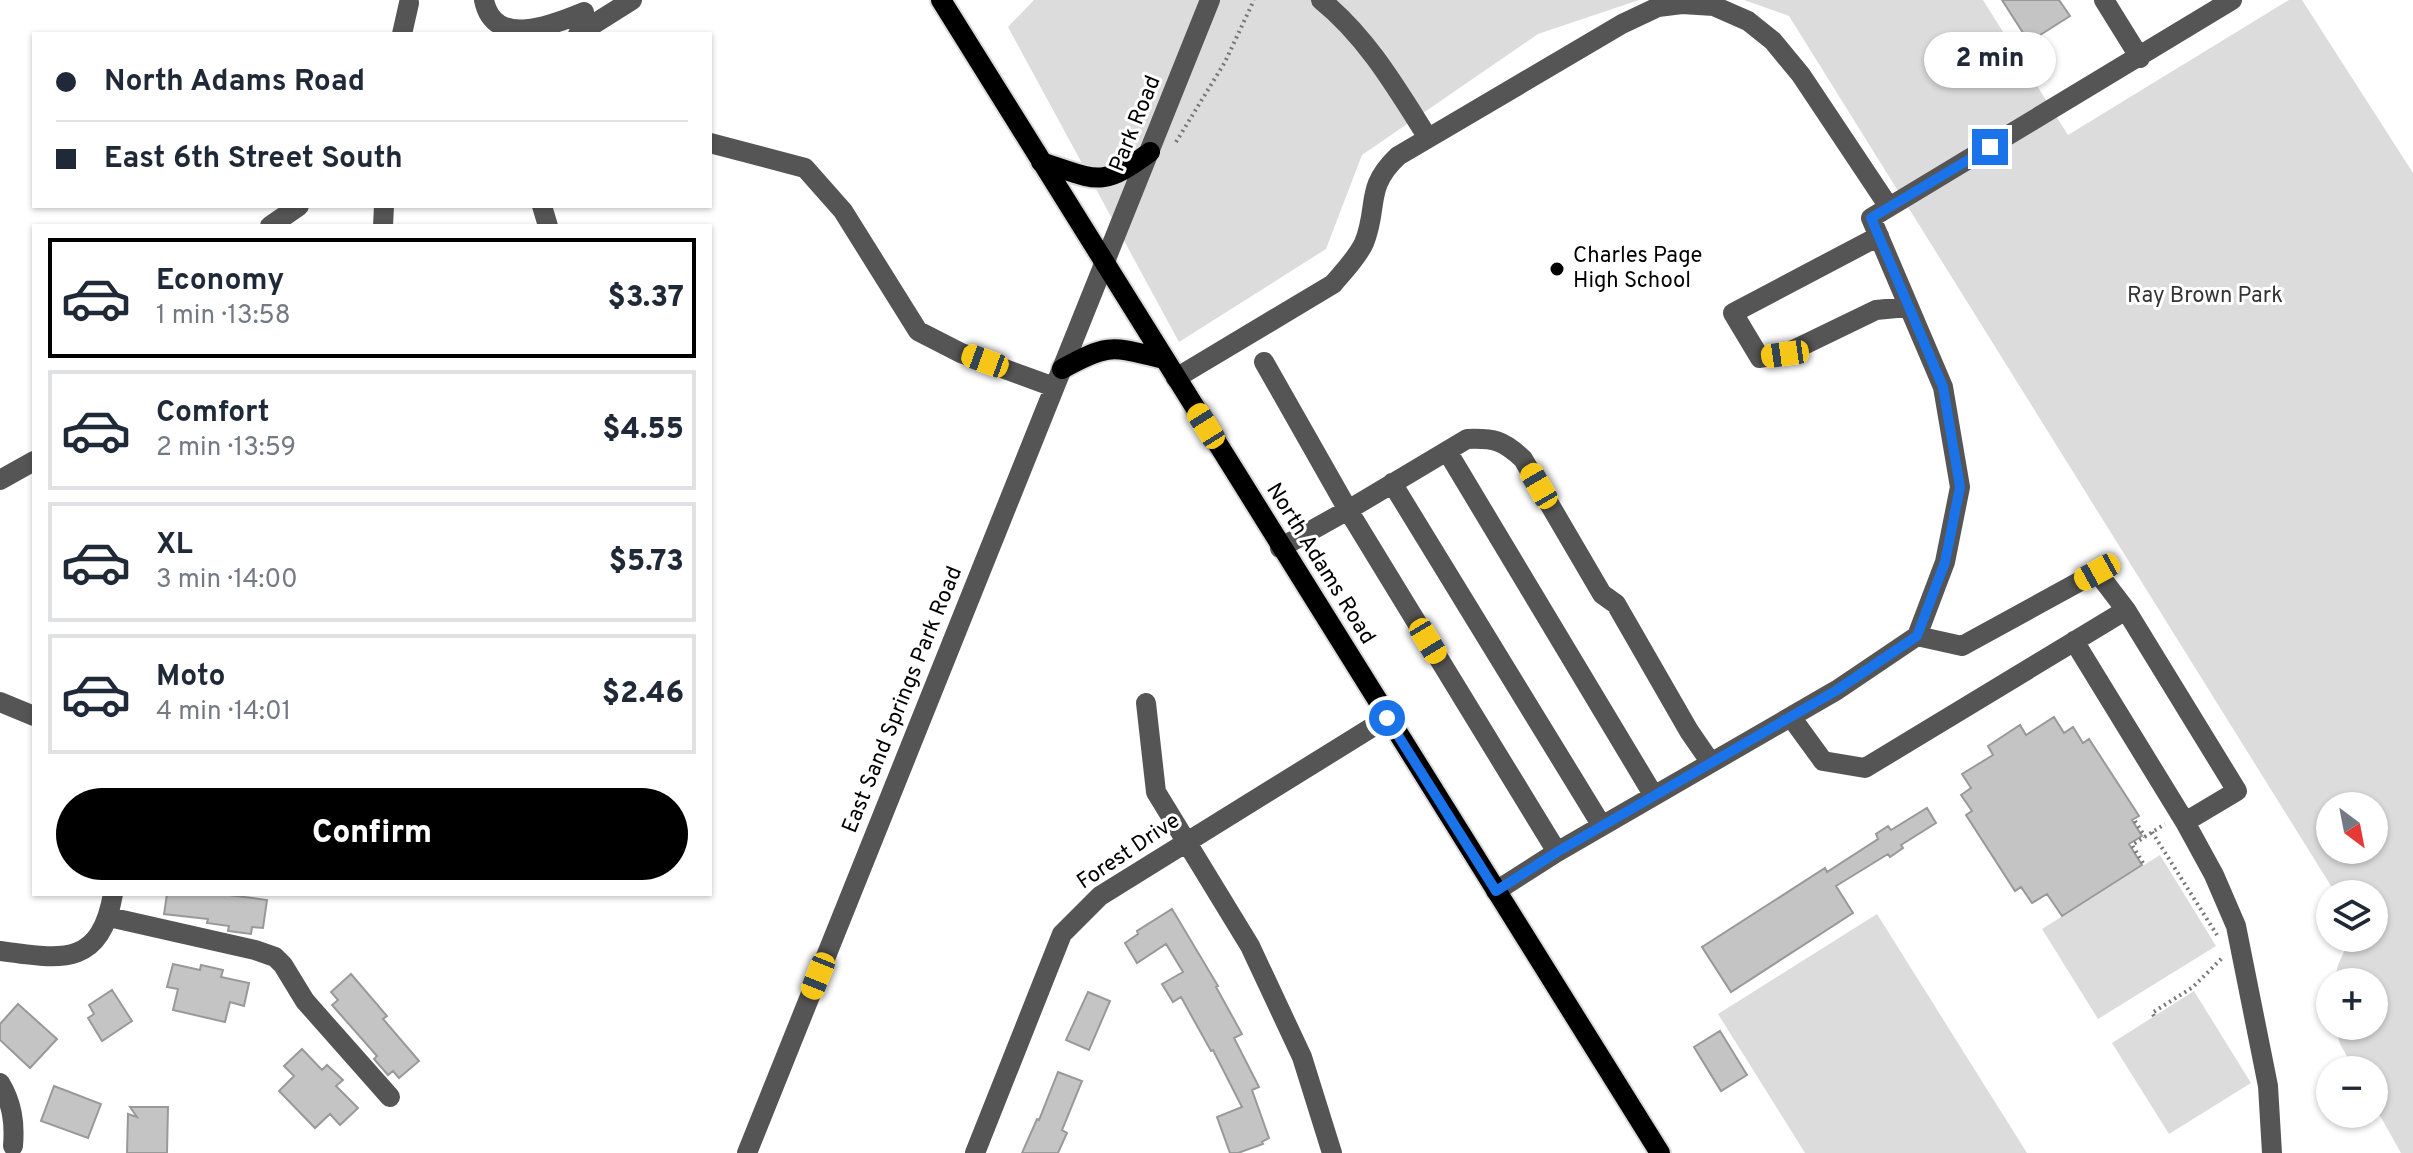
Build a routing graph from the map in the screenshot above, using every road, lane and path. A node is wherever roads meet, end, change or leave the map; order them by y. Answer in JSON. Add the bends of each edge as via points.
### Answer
{"nodes":[{"id":1,"x":484,"y":0,"type":"edge"},
{"id":2,"x":632,"y":0,"type":"edge"},
{"id":3,"x":941,"y":0,"type":"edge"},
{"id":4,"x":1210,"y":0,"type":"edge"},
{"id":5,"x":1254,"y":0,"type":"edge"},
{"id":6,"x":1321,"y":0,"type":"edge"},
{"id":7,"x":2104,"y":0,"type":"edge"},
{"id":8,"x":2232,"y":0,"type":"edge"},
{"id":9,"x":409,"y":3,"type":"dead end"},
{"id":10,"x":582,"y":22,"type":"edge"},
{"id":11,"x":492,"y":28,"type":"edge"},
{"id":12,"x":402,"y":32,"type":"edge"},
{"id":13,"x":2140,"y":58,"type":"junction"},
{"id":14,"x":1428,"y":138,"type":"junction"},
{"id":15,"x":712,"y":144,"type":"edge"},
{"id":16,"x":1160,"y":152,"type":"junction"},
{"id":17,"x":1041,"y":162,"type":"junction"},
{"id":18,"x":297,"y":208,"type":"edge"},
{"id":19,"x":1880,"y":220,"type":"junction"},
{"id":20,"x":278,"y":223,"type":"edge"},
{"id":21,"x":1106,"y":265,"type":"junction"},
{"id":22,"x":1907,"y":307,"type":"junction"},
{"id":23,"x":1164,"y":359,"type":"junction"},
{"id":24,"x":1264,"y":362,"type":"dead end"},
{"id":25,"x":1058,"y":378,"type":"junction"},
{"id":26,"x":1176,"y":378,"type":"junction"},
{"id":27,"x":1447,"y":451,"type":"junction"},
{"id":28,"x":32,"y":462,"type":"edge"},
{"id":29,"x":0,"y":480,"type":"edge"},
{"id":30,"x":1392,"y":483,"type":"junction"},
{"id":31,"x":1348,"y":510,"type":"junction"},
{"id":32,"x":1280,"y":548,"type":"junction"},
{"id":33,"x":2126,"y":610,"type":"junction"},
{"id":34,"x":1917,"y":636,"type":"junction"},
{"id":35,"x":2074,"y":641,"type":"junction"},
{"id":36,"x":0,"y":702,"type":"edge"},
{"id":37,"x":1146,"y":703,"type":"dead end"},
{"id":38,"x":32,"y":715,"type":"edge"},
{"id":39,"x":1791,"y":717,"type":"junction"},
{"id":40,"x":1387,"y":718,"type":"junction"},
{"id":41,"x":1711,"y":763,"type":"junction"},
{"id":42,"x":1654,"y":796,"type":"junction"},
{"id":43,"x":2183,"y":818,"type":"junction"},
{"id":44,"x":2135,"y":821,"type":"dead end"},
{"id":45,"x":1602,"y":826,"type":"junction"},
{"id":46,"x":2152,"y":832,"type":"junction"},
{"id":47,"x":2145,"y":837,"type":"junction"},
{"id":48,"x":1185,"y":842,"type":"junction"},
{"id":49,"x":1557,"y":852,"type":"junction"},
{"id":50,"x":2143,"y":863,"type":"dead end"},
{"id":51,"x":1496,"y":891,"type":"junction"},
{"id":52,"x":113,"y":896,"type":"edge"},
{"id":53,"x":109,"y":917,"type":"junction"},
{"id":54,"x":2219,"y":939,"type":"dead end"},
{"id":55,"x":0,"y":951,"type":"edge"},
{"id":56,"x":2228,"y":953,"type":"dead end"},
{"id":57,"x":2154,"y":1016,"type":"dead end"},
{"id":58,"x":0,"y":1083,"type":"edge"},
{"id":59,"x":390,"y":1097,"type":"dead end"},
{"id":60,"x":16,"y":1151,"type":"edge"},
{"id":61,"x":747,"y":1153,"type":"edge"},
{"id":62,"x":975,"y":1153,"type":"edge"},
{"id":63,"x":1332,"y":1153,"type":"edge"},
{"id":64,"x":1660,"y":1153,"type":"edge"},
{"id":65,"x":2272,"y":1153,"type":"edge"}],
"edges":[{"from":1,"to":11,"type":"street"},
{"from":2,"to":10,"type":"street"},
{"from":3,"to":17,"type":"main road","name":"North Adams Road"},
{"from":4,"to":16,"type":"street","name":"Park Road"},
{"from":5,"to":16,"type":"path","via":[[1225,62]]},
{"from":6,"to":14,"type":"street","via":[[1344,18],[1370,51]]},
{"from":7,"to":13,"type":"street"},
{"from":8,"to":13,"type":"street"},
{"from":9,"to":12,"type":"street"},
{"from":10,"to":11,"type":"street"},
{"from":13,"to":19,"type":"street"},
{"from":14,"to":19,"type":"street","via":[[1658,7],[1714,6],[1748,21],[1801,75]]},
{"from":14,"to":26,"type":"street","via":[[1381,172],[1363,243],[1333,284]]},
{"from":15,"to":25,"type":"street","via":[[805,168],[843,211],[918,331],[961,353]]},
{"from":16,"to":17,"type":"main road","via":[[1121,174],[1100,178]]},
{"from":16,"to":21,"type":"street","name":"Park Road"},
{"from":17,"to":21,"type":"main road","name":"North Adams Road"},
{"from":18,"to":20,"type":"street"},
{"from":19,"to":22,"type":"street"},
{"from":19,"to":22,"type":"street","via":[[1733,313],[1760,358],[1785,354],[1876,310]]},
{"from":21,"to":23,"type":"main road","name":"North Adams Road"},
{"from":21,"to":25,"type":"street","name":"East Sand Springs Park Road"},
{"from":22,"to":34,"type":"street","via":[[1943,387],[1960,487],[1945,562]]},
{"from":23,"to":25,"type":"main road","via":[[1107,349],[1091,353]]},
{"from":23,"to":26,"type":"main road","name":"North Adams Road"},
{"from":24,"to":31,"type":"street"},
{"from":25,"to":61,"type":"street","name":"East Sand Springs Park Road"},
{"from":26,"to":32,"type":"main road","name":"North Adams Road"},
{"from":27,"to":30,"type":"street"},
{"from":27,"to":41,"type":"street","via":[[1467,439],[1488,438],[1507,444],[1523,459]]},
{"from":27,"to":42,"type":"street"},
{"from":28,"to":29,"type":"street"},
{"from":30,"to":31,"type":"street"},
{"from":30,"to":45,"type":"street"},
{"from":31,"to":32,"type":"street"},
{"from":31,"to":49,"type":"street"},
{"from":32,"to":40,"type":"main road","name":"North Adams Road"},
{"from":33,"to":34,"type":"street","via":[[2097,572],[1962,646]]},
{"from":33,"to":35,"type":"street"},
{"from":33,"to":43,"type":"street","via":[[2237,791]]},
{"from":34,"to":39,"type":"street"},
{"from":35,"to":39,"type":"street","via":[[1865,768],[1823,761]]},
{"from":35,"to":43,"type":"street"},
{"from":36,"to":38,"type":"street"},
{"from":37,"to":48,"type":"street","via":[[1156,792]]},
{"from":39,"to":41,"type":"street"},
{"from":40,"to":48,"type":"street","name":"Forest Drive"},
{"from":40,"to":51,"type":"main road","name":"North Adams Road"},
{"from":41,"to":42,"type":"street"},
{"from":42,"to":45,"type":"street"},
{"from":43,"to":46,"type":"path"},
{"from":43,"to":65,"type":"street","via":[[2236,926],[2268,1086]]},
{"from":44,"to":47,"type":"path"},
{"from":45,"to":49,"type":"street"},
{"from":46,"to":47,"type":"path"},
{"from":46,"to":54,"type":"path"},
{"from":47,"to":50,"type":"path","via":[[2132,845]]},
{"from":48,"to":62,"type":"street","name":"Forest Drive","via":[[1100,896],[1062,934]]},
{"from":48,"to":63,"type":"street","via":[[1250,946],[1302,1057]]},
{"from":49,"to":51,"type":"street"},
{"from":51,"to":64,"type":"main road","name":"North Adams Road"},
{"from":52,"to":53,"type":"street"},
{"from":53,"to":55,"type":"street","via":[[98,939],[81,951],[55,958]]},
{"from":53,"to":59,"type":"street","via":[[275,957],[305,1001]]},
{"from":56,"to":57,"type":"path"},
{"from":58,"to":60,"type":"street","via":[[9,1099]]}]}
